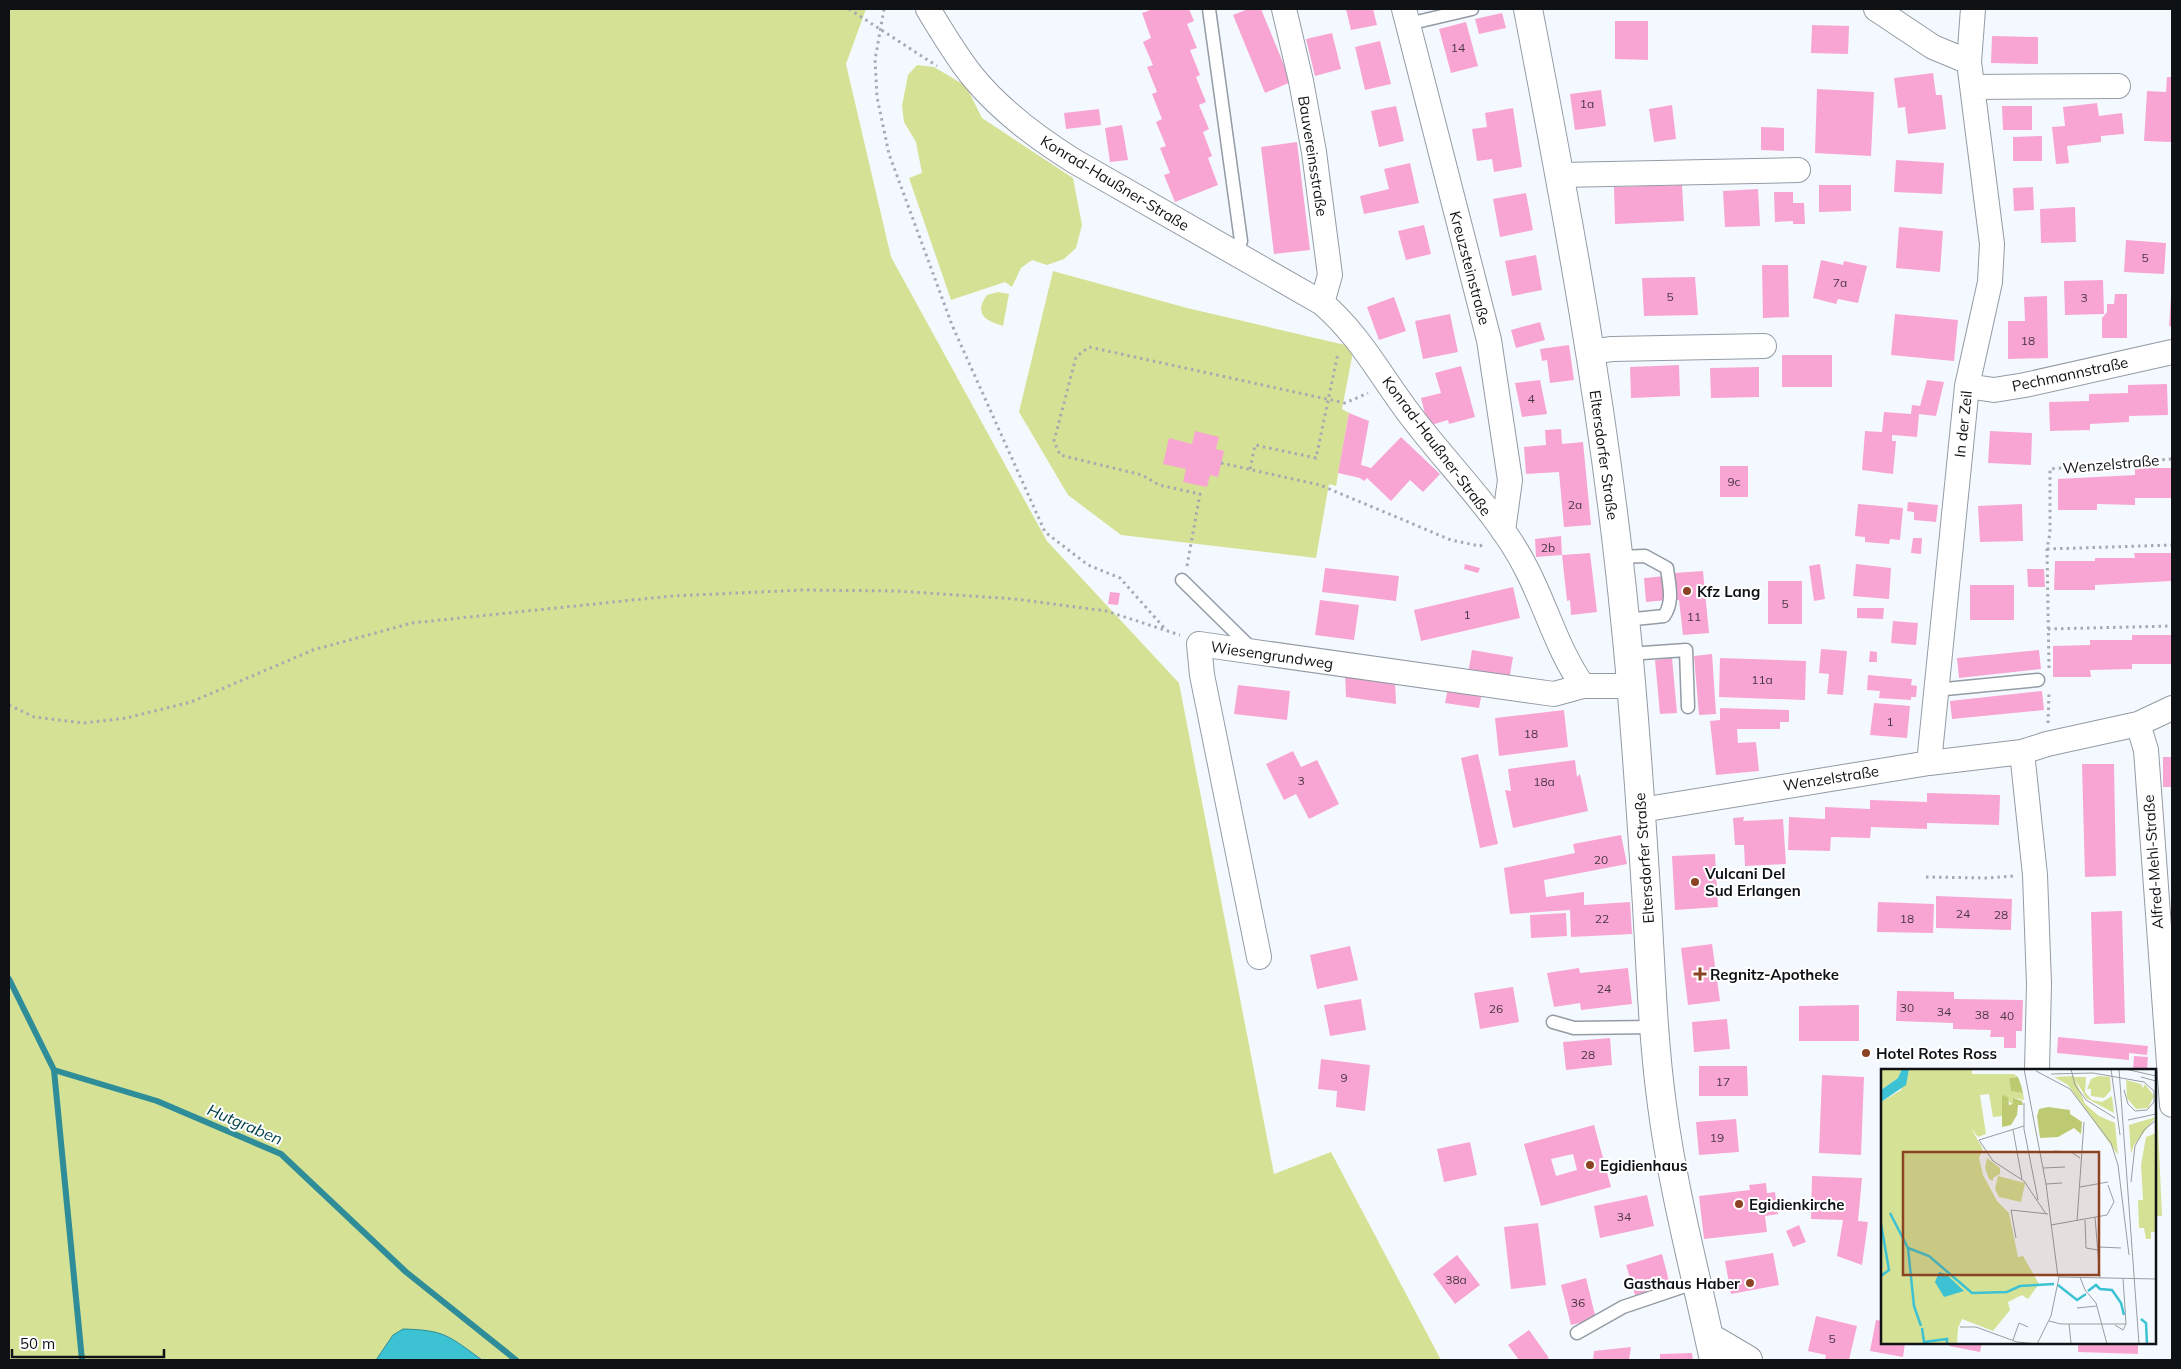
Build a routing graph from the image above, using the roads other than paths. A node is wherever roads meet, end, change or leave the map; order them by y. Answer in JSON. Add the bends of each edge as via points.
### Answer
{"nodes":[{"id":1,"x":928,"y":9,"type":"edge"},
{"id":2,"x":1209,"y":9,"type":"edge"},
{"id":3,"x":1284,"y":9,"type":"edge"},
{"id":4,"x":1472,"y":9,"type":"edge"},
{"id":5,"x":1528,"y":9,"type":"edge"},
{"id":6,"x":1876,"y":9,"type":"edge"},
{"id":7,"x":1973,"y":9,"type":"edge"},
{"id":8,"x":1406,"y":16,"type":"edge"},
{"id":9,"x":1969,"y":62,"type":"junction"},
{"id":10,"x":2118,"y":86,"type":"dead end"},
{"id":11,"x":1972,"y":88,"type":"junction"},
{"id":12,"x":1798,"y":170,"type":"dead end"},
{"id":13,"x":1560,"y":175,"type":"junction"},
{"id":14,"x":1236,"y":254,"type":"junction"},
{"id":15,"x":1322,"y":303,"type":"junction"},
{"id":16,"x":1764,"y":346,"type":"dead end"},
{"id":17,"x":1590,"y":352,"type":"junction"},
{"id":18,"x":2172,"y":352,"type":"edge"},
{"id":19,"x":1967,"y":386,"type":"junction"},
{"id":20,"x":1502,"y":531,"type":"junction"},
{"id":21,"x":1618,"y":557,"type":"junction"},
{"id":22,"x":1182,"y":580,"type":"road end"},
{"id":23,"x":1625,"y":620,"type":"junction"},
{"id":24,"x":1255,"y":652,"type":"junction"},
{"id":25,"x":1628,"y":654,"type":"junction"},
{"id":26,"x":2038,"y":680,"type":"dead end"},
{"id":27,"x":1583,"y":686,"type":"junction"},
{"id":28,"x":1631,"y":686,"type":"junction"},
{"id":29,"x":1935,"y":690,"type":"junction"},
{"id":30,"x":1688,"y":707,"type":"dead end"},
{"id":31,"x":2172,"y":708,"type":"edge"},
{"id":32,"x":2138,"y":724,"type":"junction"},
{"id":33,"x":2022,"y":752,"type":"junction"},
{"id":34,"x":1929,"y":763,"type":"junction"},
{"id":35,"x":1641,"y":810,"type":"junction"},
{"id":36,"x":1259,"y":957,"type":"dead end"},
{"id":37,"x":1554,"y":1022,"type":"dead end"},
{"id":38,"x":1654,"y":1027,"type":"junction"},
{"id":39,"x":2170,"y":1061,"type":"edge"},
{"id":40,"x":2037,"y":1069,"type":"edge"},
{"id":41,"x":2166,"y":1095,"type":"edge"},
{"id":42,"x":1697,"y":1282,"type":"junction"},
{"id":43,"x":1576,"y":1333,"type":"dead end"},
{"id":44,"x":1712,"y":1348,"type":"edge"},
{"id":45,"x":1748,"y":1360,"type":"edge"}],
"edges":[{"from":1,"to":14,"type":"street","name":"Konrad-Haußner-Straße","via":[[972,76],[1040,140]]},
{"from":2,"to":14,"type":"lane","via":[[1240,241]]},
{"from":3,"to":15,"type":"street","name":"Bauvereinsstraße","via":[[1316,162],[1330,275]]},
{"from":4,"to":8,"type":"lane"},
{"from":5,"to":13,"type":"street","name":"Eltersdorfer Straße"},
{"from":6,"to":9,"type":"street","via":[[1933,47]]},
{"from":7,"to":9,"type":"street","name":"In der Zeil"},
{"from":8,"to":20,"type":"street","name":"Kreuzsteinstraße","via":[[1489,340],[1510,480]]},
{"from":9,"to":11,"type":"street","name":"In der Zeil"},
{"from":10,"to":11,"type":"street"},
{"from":11,"to":19,"type":"street","name":"In der Zeil","via":[[1992,244],[1990,282]]},
{"from":12,"to":13,"type":"street"},
{"from":13,"to":17,"type":"street","name":"Eltersdorfer Straße"},
{"from":14,"to":15,"type":"street","name":"Konrad-Haußner-Straße"},
{"from":15,"to":20,"type":"street","name":"Konrad-Haußner-Straße","via":[[1344,321],[1400,401]]},
{"from":16,"to":17,"type":"street"},
{"from":17,"to":21,"type":"street","name":"Eltersdorfer Straße"},
{"from":18,"to":19,"type":"street","name":"Pechmannstraße","via":[[2025,385],[1994,390]]},
{"from":19,"to":29,"type":"street","name":"In der Zeil"},
{"from":20,"to":27,"type":"street","name":"Konrad-Haußner-Straße","via":[[1527,569],[1569,666]]},
{"from":21,"to":23,"type":"street","name":"Eltersdorfer Straße"},
{"from":21,"to":23,"type":"lane","via":[[1645,556],[1667,568],[1670,592],[1669,609],[1664,616]]},
{"from":22,"to":24,"type":"lane"},
{"from":23,"to":25,"type":"street","name":"Eltersdorfer Straße"},
{"from":24,"to":27,"type":"street","name":"Wiesengrundweg","via":[[1554,694]]},
{"from":24,"to":36,"type":"street","name":"Wiesengrundweg","via":[[1199,644],[1202,676]]},
{"from":25,"to":28,"type":"street","name":"Eltersdorfer Straße"},
{"from":25,"to":30,"type":"lane","via":[[1686,650]]},
{"from":26,"to":29,"type":"lane"},
{"from":27,"to":28,"type":"street","name":"Wiesengrundweg"},
{"from":28,"to":35,"type":"street","name":"Eltersdorfer Straße"},
{"from":29,"to":34,"type":"street","name":"In der Zeil"},
{"from":31,"to":32,"type":"street","name":"Wenzelstraße"},
{"from":32,"to":33,"type":"street","name":"Wenzelstraße"},
{"from":32,"to":39,"type":"street","name":"Alfred-Mehl-Straße","via":[[2146,750]]},
{"from":33,"to":34,"type":"street","name":"Wenzelstraße"},
{"from":33,"to":40,"type":"street","via":[[2035,875],[2039,984]]},
{"from":34,"to":35,"type":"street","name":"Wenzelstraße"},
{"from":35,"to":38,"type":"street","name":"Eltersdorfer Straße"},
{"from":37,"to":38,"type":"lane","via":[[1574,1028]]},
{"from":38,"to":42,"type":"street","name":"Eltersdorfer Straße","via":[[1668,1150]]},
{"from":39,"to":41,"type":"street","name":"Alfred-Mehl-Straße"},
{"from":42,"to":43,"type":"lane","via":[[1624,1307]]},
{"from":42,"to":44,"type":"street","name":"Eltersdorfer Straße"},
{"from":44,"to":45,"type":"street"}]}
